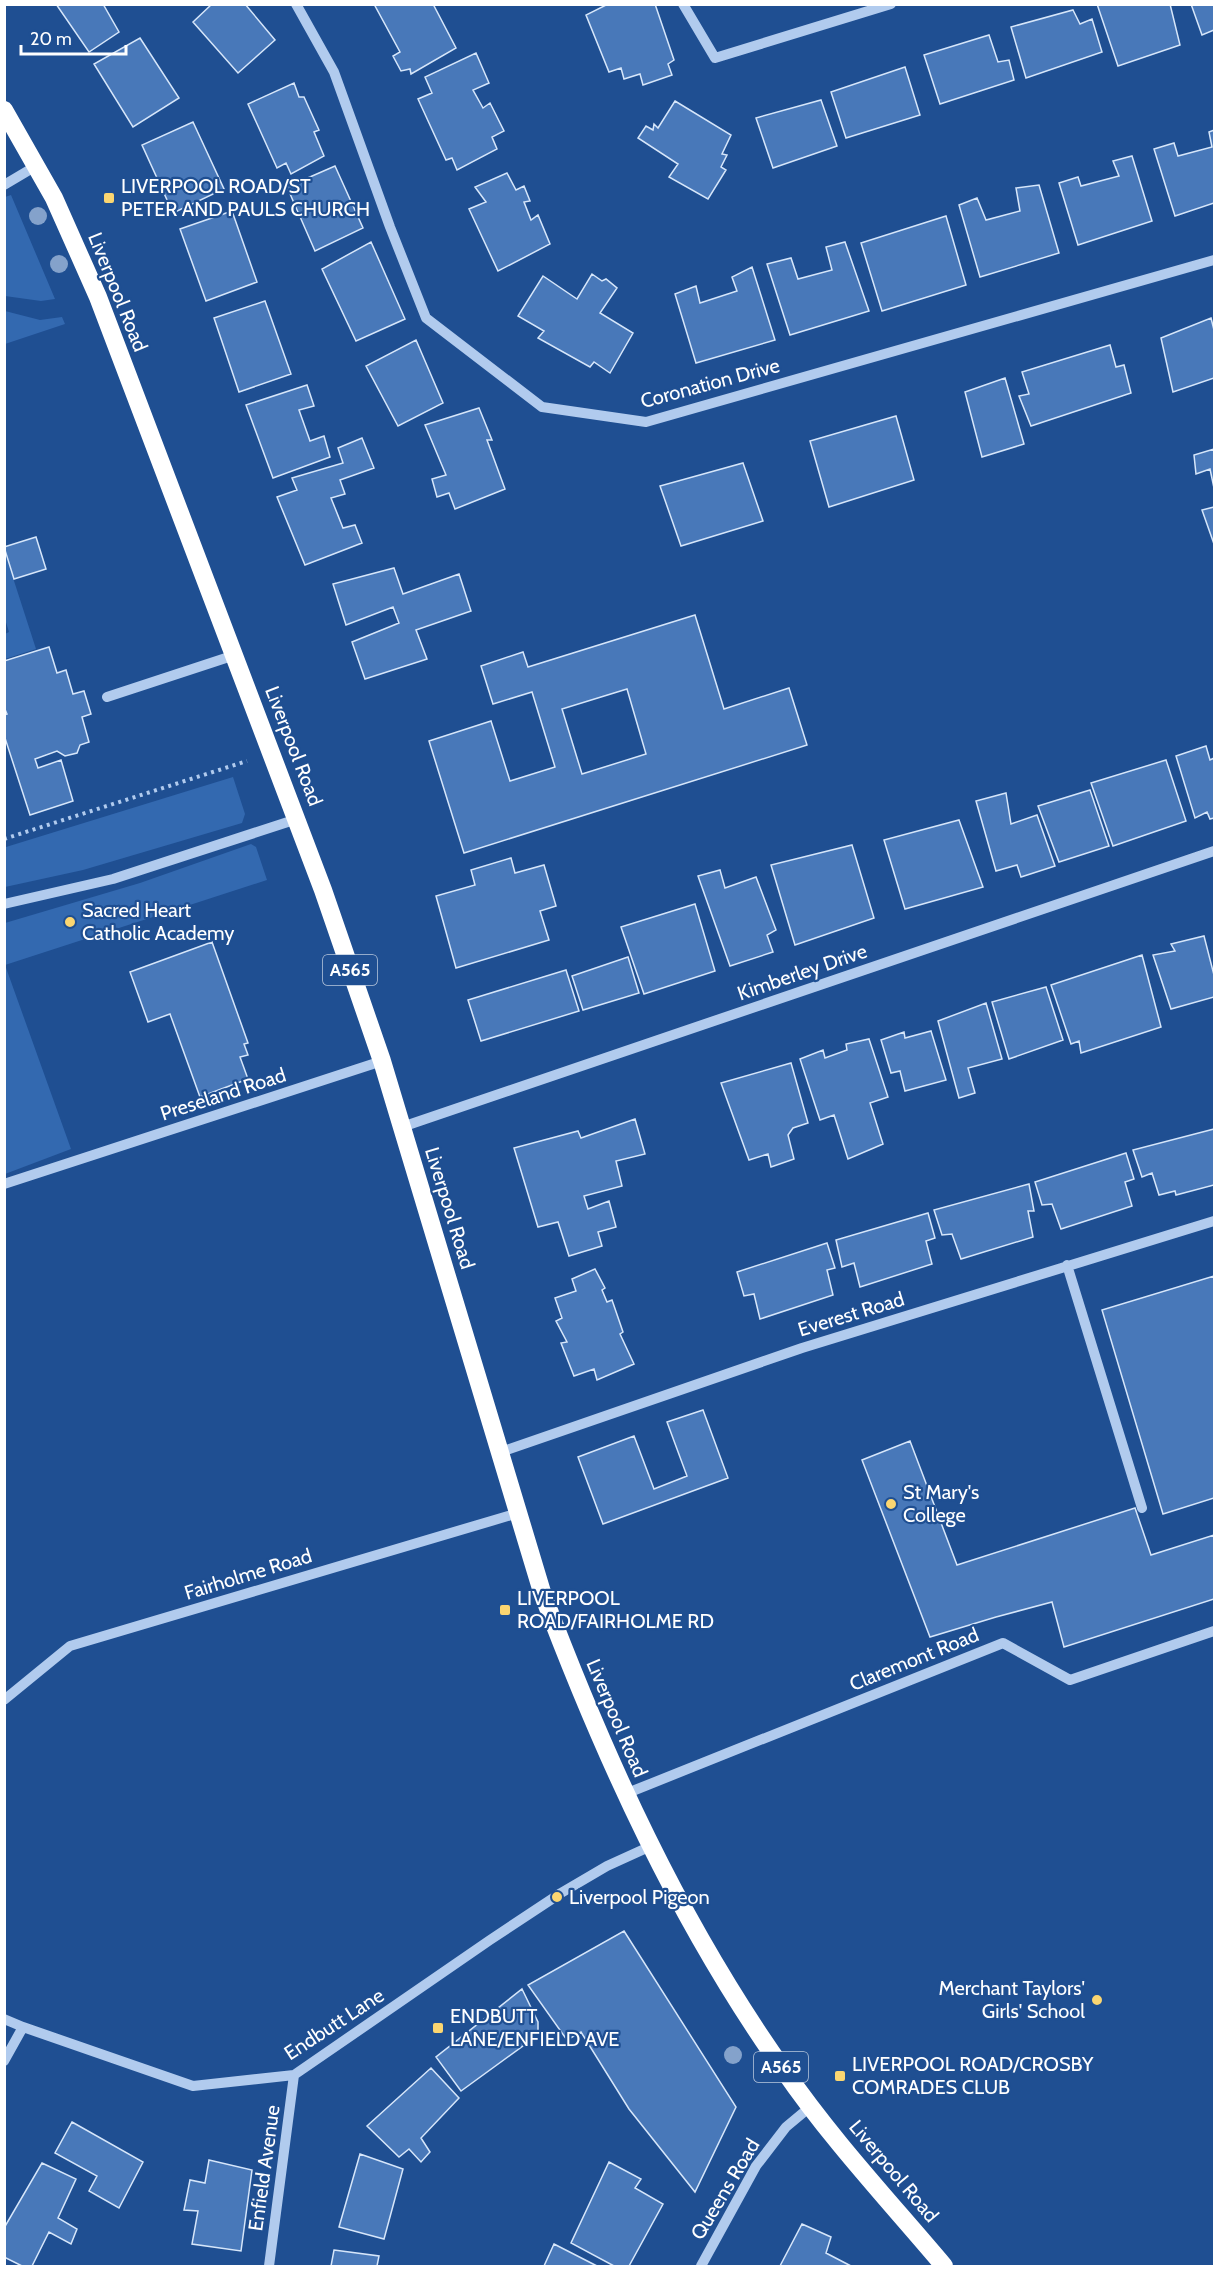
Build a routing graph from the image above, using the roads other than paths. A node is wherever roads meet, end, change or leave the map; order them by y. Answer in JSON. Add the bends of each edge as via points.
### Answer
{"nodes":[{"id":1,"x":296,"y":4,"type":"edge"},
{"id":2,"x":683,"y":4,"type":"edge"},
{"id":3,"x":891,"y":4,"type":"edge"},
{"id":4,"x":4,"y":110,"type":"edge"},
{"id":5,"x":36,"y":165,"type":"junction"},
{"id":6,"x":4,"y":185,"type":"edge"},
{"id":7,"x":1215,"y":260,"type":"edge"},
{"id":8,"x":234,"y":654,"type":"junction"},
{"id":9,"x":107,"y":697,"type":"dead end"},
{"id":10,"x":297,"y":819,"type":"junction"},
{"id":11,"x":1215,"y":851,"type":"edge"},
{"id":12,"x":4,"y":904,"type":"edge"},
{"id":13,"x":381,"y":1061,"type":"junction"},
{"id":14,"x":402,"y":1127,"type":"junction"},
{"id":15,"x":4,"y":1184,"type":"edge"},
{"id":16,"x":1215,"y":1221,"type":"edge"},
{"id":17,"x":1067,"y":1265,"type":"junction"},
{"id":18,"x":501,"y":1452,"type":"junction"},
{"id":19,"x":1142,"y":1508,"type":"dead end"},
{"id":20,"x":518,"y":1513,"type":"junction"},
{"id":21,"x":1215,"y":1631,"type":"edge"},
{"id":22,"x":4,"y":1700,"type":"edge"},
{"id":23,"x":625,"y":1794,"type":"junction"},
{"id":24,"x":651,"y":1846,"type":"junction"},
{"id":25,"x":4,"y":2019,"type":"edge"},
{"id":26,"x":23,"y":2027,"type":"junction"},
{"id":27,"x":4,"y":2061,"type":"edge"},
{"id":28,"x":294,"y":2075,"type":"junction"},
{"id":29,"x":810,"y":2107,"type":"junction"},
{"id":30,"x":269,"y":2266,"type":"edge"},
{"id":31,"x":700,"y":2266,"type":"edge"},
{"id":32,"x":944,"y":2266,"type":"edge"}],
"edges":[{"from":1,"to":7,"type":"street","name":"Coronation Drive","via":[[334,72],[426,318],[542,407],[646,422]]},
{"from":2,"to":3,"type":"street","via":[[715,58]]},
{"from":4,"to":5,"type":"highway","name":"Liverpool Road","number":"A565"},
{"from":5,"to":6,"type":"street"},
{"from":5,"to":8,"type":"highway","name":"Liverpool Road","number":"A565","via":[[98,297]]},
{"from":8,"to":9,"type":"street"},
{"from":8,"to":10,"type":"highway","name":"Liverpool Road","number":"A565"},
{"from":10,"to":12,"type":"street","via":[[113,879]]},
{"from":10,"to":13,"type":"highway","name":"Liverpool Road","number":"A565"},
{"from":11,"to":14,"type":"street","name":"Kimberley Drive"},
{"from":13,"to":14,"type":"highway","name":"Liverpool Road","number":"A565"},
{"from":13,"to":15,"type":"street","name":"Preseland Road"},
{"from":14,"to":18,"type":"highway","name":"Liverpool Road","number":"A565"},
{"from":16,"to":17,"type":"street","name":"Everest Road"},
{"from":17,"to":18,"type":"street","name":"Everest Road","via":[[802,1348]]},
{"from":17,"to":19,"type":"street"},
{"from":18,"to":20,"type":"highway","name":"Liverpool Road","number":"A565"},
{"from":20,"to":22,"type":"street","name":"Fairholme Road","via":[[70,1646]]},
{"from":20,"to":23,"type":"highway","name":"Liverpool Road","number":"A565","via":[[542,1592]]},
{"from":21,"to":23,"type":"street","name":"Claremont Road","via":[[1070,1680],[1003,1642]]},
{"from":23,"to":24,"type":"highway","name":"Liverpool Road","number":"A565"},
{"from":24,"to":28,"type":"street","name":"Endbutt Lane","via":[[607,1866],[552,1899]]},
{"from":24,"to":29,"type":"highway","name":"Liverpool Road","number":"A565","via":[[721,1976]]},
{"from":25,"to":26,"type":"street","name":"Endbutt Lane"},
{"from":26,"to":27,"type":"street"},
{"from":26,"to":28,"type":"street","name":"Endbutt Lane","via":[[193,2086]]},
{"from":28,"to":30,"type":"street","name":"Enfield Avenue"},
{"from":29,"to":31,"type":"street","name":"Queens Road","via":[[786,2127],[756,2166]]},
{"from":29,"to":32,"type":"highway","name":"Liverpool Road","number":"A565"}]}
